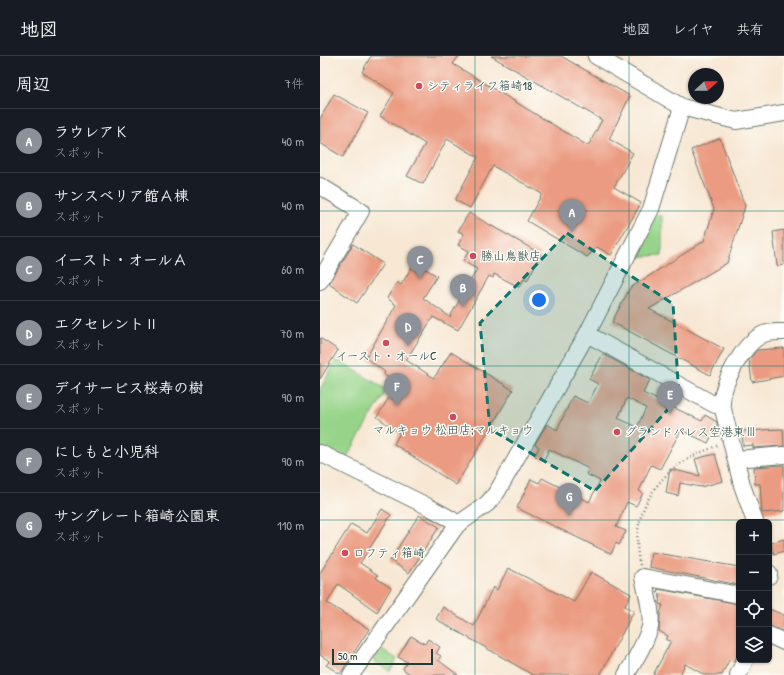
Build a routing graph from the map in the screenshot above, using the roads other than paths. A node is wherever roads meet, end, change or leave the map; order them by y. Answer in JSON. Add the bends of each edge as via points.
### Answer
{"nodes":[{"id":1,"x":596,"y":56,"type":"edge"},
{"id":2,"x":682,"y":107,"type":"junction"},
{"id":3,"x":784,"y":113,"type":"edge"},
{"id":4,"x":320,"y":186,"type":"edge"},
{"id":5,"x":320,"y":281,"type":"edge"},
{"id":6,"x":784,"y":332,"type":"edge"},
{"id":7,"x":587,"y":334,"type":"junction"},
{"id":8,"x":722,"y":404,"type":"junction"},
{"id":9,"x":320,"y":453,"type":"edge"},
{"id":10,"x":784,"y":455,"type":"edge"},
{"id":11,"x":736,"y":459,"type":"junction"},
{"id":12,"x":754,"y":519,"type":"edge"},
{"id":13,"x":457,"y":525,"type":"junction"},
{"id":14,"x":736,"y":594,"type":"edge"},
{"id":15,"x":772,"y":636,"type":"edge"},
{"id":16,"x":784,"y":642,"type":"edge"},
{"id":17,"x":744,"y":663,"type":"edge"},
{"id":18,"x":351,"y":675,"type":"edge"},
{"id":19,"x":626,"y":675,"type":"edge"},
{"id":20,"x":738,"y":675,"type":"edge"}],
"edges":[{"from":1,"to":2,"type":"street"},
{"from":2,"to":3,"type":"street","via":[[736,121]]},
{"from":2,"to":7,"type":"street","via":[[650,209]]},
{"from":4,"to":5,"type":"street","via":[[361,211]]},
{"from":6,"to":8,"type":"street","via":[[769,332],[750,344],[737,361],[721,394]]},
{"from":7,"to":8,"type":"street","via":[[715,405]]},
{"from":7,"to":13,"type":"street","via":[[497,492],[488,504]]},
{"from":8,"to":11,"type":"street"},
{"from":9,"to":13,"type":"street","via":[[435,510]]},
{"from":10,"to":11,"type":"street"},
{"from":11,"to":12,"type":"street"},
{"from":13,"to":18,"type":"street"},
{"from":14,"to":19,"type":"street","via":[[643,577],[650,626],[643,645]]},
{"from":15,"to":16,"type":"street"},
{"from":17,"to":20,"type":"street"}]}
